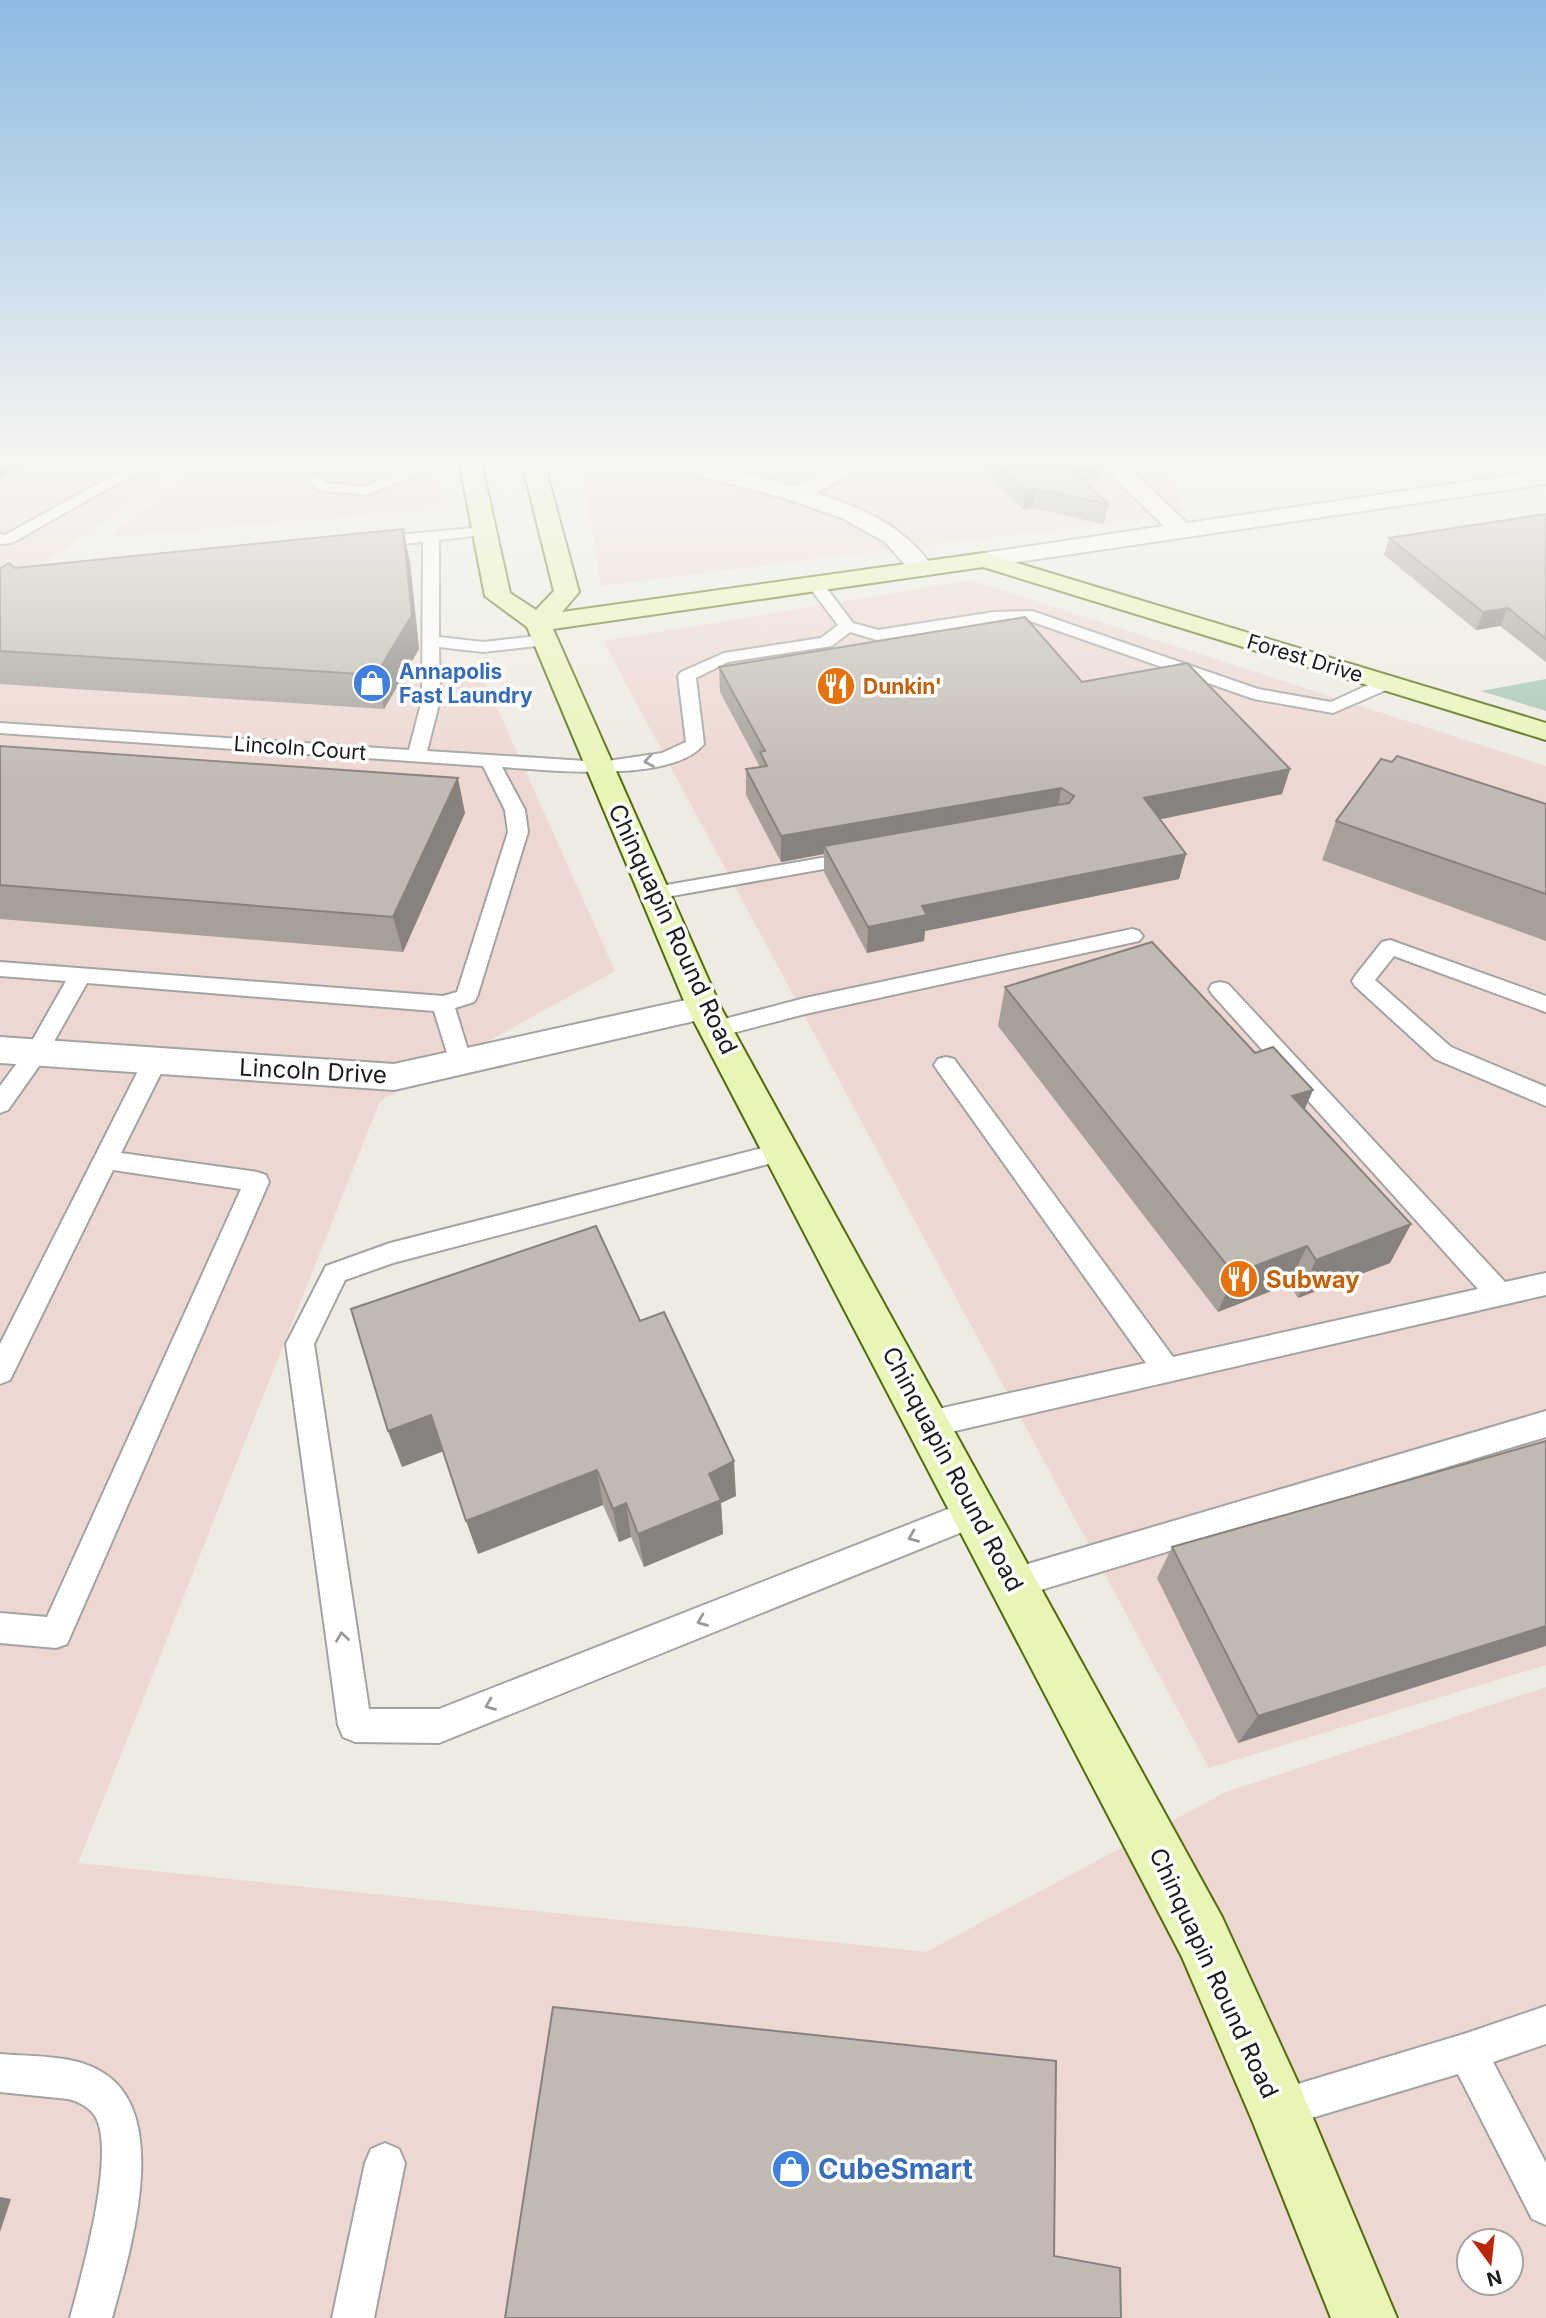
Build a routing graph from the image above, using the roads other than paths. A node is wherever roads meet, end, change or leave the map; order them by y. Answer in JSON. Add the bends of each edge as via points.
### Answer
{"nodes":[{"id":1,"x":432,"y":567,"type":"edge"},
{"id":2,"x":492,"y":567,"type":"edge"},
{"id":3,"x":560,"y":567,"type":"edge"},
{"id":4,"x":935,"y":567,"type":"edge"},
{"id":5,"x":1008,"y":567,"type":"edge"},
{"id":6,"x":922,"y":569,"type":"joint"},
{"id":7,"x":815,"y":584,"type":"junction"},
{"id":8,"x":847,"y":626,"type":"junction"},
{"id":9,"x":542,"y":632,"type":"junction"},
{"id":10,"x":433,"y":641,"type":"junction"},
{"id":11,"x":1387,"y":683,"type":"junction"},
{"id":12,"x":0,"y":728,"type":"edge"},
{"id":13,"x":1546,"y":732,"type":"edge"},
{"id":14,"x":416,"y":756,"type":"junction"},
{"id":15,"x":490,"y":761,"type":"junction"},
{"id":16,"x":601,"y":768,"type":"junction"},
{"id":17,"x":879,"y":854,"type":"edge"},
{"id":18,"x":654,"y":893,"type":"junction"},
{"id":19,"x":1132,"y":936,"type":"dead end"},
{"id":20,"x":0,"y":969,"type":"edge"},
{"id":21,"x":80,"y":975,"type":"junction"},
{"id":22,"x":1220,"y":989,"type":"dead end"},
{"id":23,"x":443,"y":1003,"type":"junction"},
{"id":24,"x":1546,"y":1004,"type":"edge"},
{"id":25,"x":710,"y":1019,"type":"junction"},
{"id":26,"x":0,"y":1050,"type":"edge"},
{"id":27,"x":36,"y":1053,"type":"junction"},
{"id":28,"x":155,"y":1062,"type":"junction"},
{"id":29,"x":460,"y":1063,"type":"junction"},
{"id":30,"x":946,"y":1065,"type":"dead end"},
{"id":31,"x":1546,"y":1097,"type":"edge"},
{"id":32,"x":0,"y":1104,"type":"edge"},
{"id":33,"x":782,"y":1152,"type":"junction"},
{"id":34,"x":106,"y":1160,"type":"junction"},
{"id":35,"x":1546,"y":1284,"type":"edge"},
{"id":36,"x":1500,"y":1295,"type":"junction"},
{"id":37,"x":1167,"y":1370,"type":"junction"},
{"id":38,"x":0,"y":1372,"type":"edge"},
{"id":39,"x":929,"y":1424,"type":"junction"},
{"id":40,"x":1546,"y":1424,"type":"edge"},
{"id":41,"x":976,"y":1512,"type":"junction"},
{"id":42,"x":1014,"y":1583,"type":"junction"},
{"id":43,"x":0,"y":1628,"type":"edge"},
{"id":44,"x":1546,"y":2025,"type":"edge"},
{"id":45,"x":1467,"y":2052,"type":"junction"},
{"id":46,"x":0,"y":2073,"type":"edge"},
{"id":47,"x":1278,"y":2109,"type":"junction"},
{"id":48,"x":385,"y":2163,"type":"dead end"},
{"id":49,"x":1546,"y":2205,"type":"edge"},
{"id":50,"x":91,"y":2318,"type":"edge"},
{"id":51,"x":353,"y":2318,"type":"edge"},
{"id":52,"x":1364,"y":2318,"type":"edge"}],
"edges":[{"from":1,"to":10,"type":"lane"},
{"from":2,"to":9,"type":"main road","via":[[498,596]]},
{"from":3,"to":9,"type":"main road","via":[[566,592]]},
{"from":4,"to":6,"type":"main road"},
{"from":5,"to":11,"type":"main road","name":"Forest Drive"},
{"from":6,"to":7,"type":"main road"},
{"from":7,"to":8,"type":"lane"},
{"from":7,"to":9,"type":"main road"},
{"from":8,"to":11,"type":"lane","via":[[877,635],[994,617],[1032,616],[1254,694],[1333,708]]},
{"from":8,"to":16,"type":"lane","name":"Lincoln Court","one_way":true,"via":[[827,642],[724,658],[687,676],[695,744],[667,758]]},
{"from":9,"to":10,"type":"lane","via":[[482,647]]},
{"from":9,"to":16,"type":"main road","name":"Chinquapin Round Road"},
{"from":10,"to":14,"type":"lane","via":[[431,700]]},
{"from":11,"to":13,"type":"main road","name":"Forest Drive"},
{"from":12,"to":14,"type":"lane","name":"Lincoln Court"},
{"from":14,"to":15,"type":"lane","name":"Lincoln Court"},
{"from":15,"to":16,"type":"lane","name":"Lincoln Court"},
{"from":15,"to":23,"type":"lane","via":[[515,810],[517,832],[466,997]]},
{"from":16,"to":18,"type":"main road","name":"Chinquapin Round Road"},
{"from":17,"to":18,"type":"lane"},
{"from":18,"to":25,"type":"main road","name":"Chinquapin Round Road"},
{"from":19,"to":25,"type":"lane","via":[[805,1006]]},
{"from":20,"to":21,"type":"lane"},
{"from":21,"to":23,"type":"lane"},
{"from":21,"to":27,"type":"lane"},
{"from":22,"to":36,"type":"lane"},
{"from":23,"to":29,"type":"lane"},
{"from":24,"to":31,"type":"lane","via":[[1390,947],[1363,981],[1443,1053]]},
{"from":25,"to":29,"type":"street","name":"Lincoln Drive"},
{"from":25,"to":33,"type":"main road","name":"Chinquapin Round Road"},
{"from":26,"to":27,"type":"street","name":"Lincoln Drive"},
{"from":27,"to":28,"type":"street","name":"Lincoln Drive"},
{"from":27,"to":32,"type":"lane"},
{"from":28,"to":29,"type":"street","name":"Lincoln Drive","via":[[394,1077]]},
{"from":28,"to":34,"type":"lane"},
{"from":30,"to":37,"type":"lane"},
{"from":33,"to":39,"type":"main road","name":"Chinquapin Round Road"},
{"from":41,"to":33,"type":"lane","one_way":true,"via":[[439,1726],[355,1725],[300,1344],[335,1273],[390,1253]]},
{"from":34,"to":38,"type":"lane"},
{"from":34,"to":43,"type":"lane","via":[[257,1182],[56,1633]]},
{"from":35,"to":36,"type":"lane"},
{"from":36,"to":37,"type":"lane"},
{"from":37,"to":39,"type":"lane"},
{"from":39,"to":41,"type":"main road","name":"Chinquapin Round Road"},
{"from":40,"to":42,"type":"lane"},
{"from":41,"to":42,"type":"main road","name":"Chinquapin Round Road"},
{"from":42,"to":47,"type":"main road","name":"Chinquapin Round Road","via":[[1202,1937]]},
{"from":44,"to":45,"type":"lane"},
{"from":45,"to":47,"type":"lane"},
{"from":45,"to":49,"type":"lane"},
{"from":46,"to":50,"type":"lane","via":[[92,2087],[111,2106],[121,2126],[112,2241]]},
{"from":47,"to":52,"type":"main road","name":"Chinquapin Round Road"},
{"from":48,"to":51,"type":"lane"}]}
